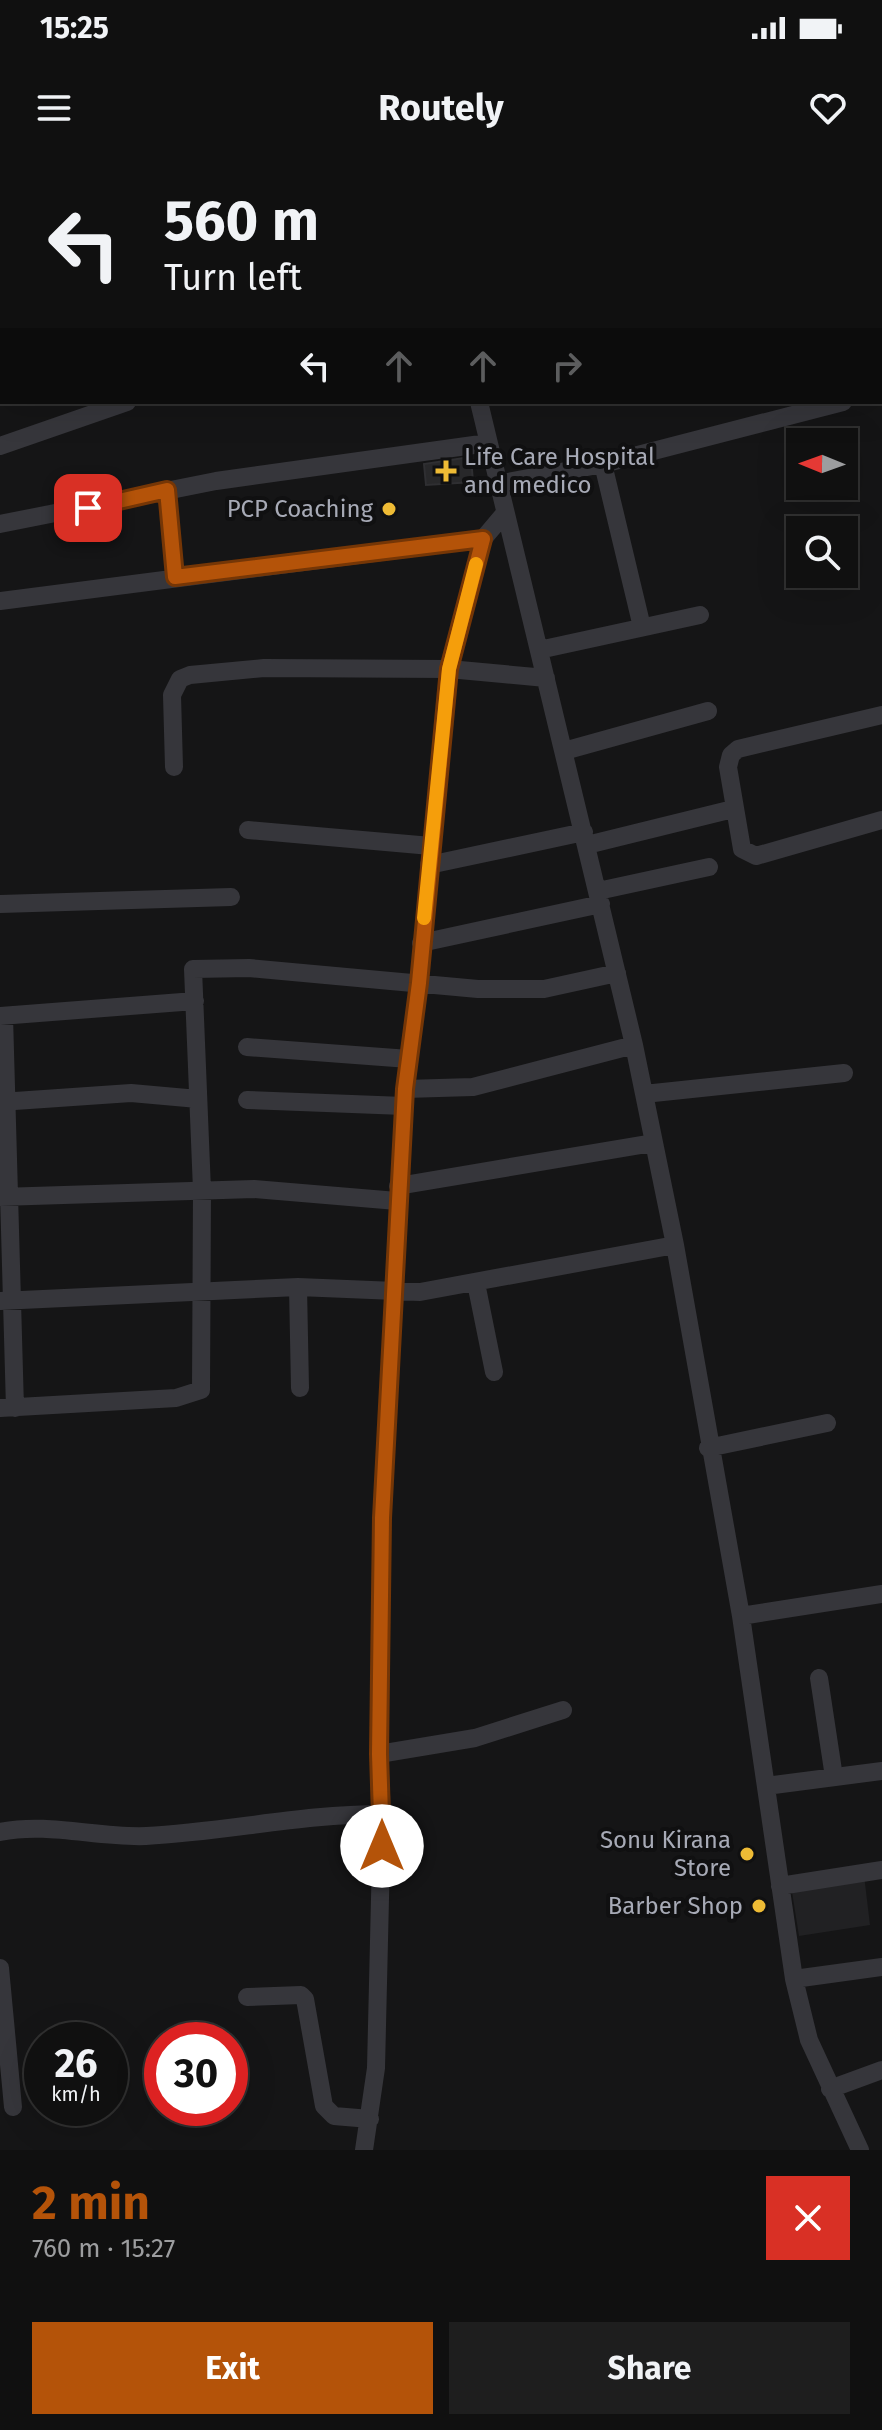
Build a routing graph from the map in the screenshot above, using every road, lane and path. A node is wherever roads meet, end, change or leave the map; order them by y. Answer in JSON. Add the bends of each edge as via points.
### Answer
{"nodes":[{"id":1,"x":121,"y":404,"type":"edge"},
{"id":2,"x":479,"y":404,"type":"edge"},
{"id":3,"x":835,"y":404,"type":"edge"},
{"id":4,"x":488,"y":443,"type":"junction"},
{"id":5,"x":0,"y":446,"type":"edge"},
{"id":6,"x":603,"y":464,"type":"junction"},
{"id":7,"x":497,"y":484,"type":"junction"},
{"id":8,"x":167,"y":490,"type":"junction"},
{"id":9,"x":505,"y":513,"type":"junction"},
{"id":10,"x":0,"y":524,"type":"edge"},
{"id":11,"x":483,"y":539,"type":"junction"},
{"id":12,"x":175,"y":577,"type":"junction"},
{"id":13,"x":0,"y":601,"type":"edge"},
{"id":14,"x":700,"y":615,"type":"dead end"},
{"id":15,"x":642,"y":627,"type":"junction"},
{"id":16,"x":539,"y":650,"type":"junction"},
{"id":17,"x":449,"y":669,"type":"junction"},
{"id":18,"x":546,"y":678,"type":"junction"},
{"id":19,"x":708,"y":711,"type":"dead end"},
{"id":20,"x":882,"y":715,"type":"edge"},
{"id":21,"x":564,"y":751,"type":"junction"},
{"id":22,"x":174,"y":767,"type":"dead end"},
{"id":23,"x":733,"y":809,"type":"junction"},
{"id":24,"x":882,"y":820,"type":"edge"},
{"id":25,"x":248,"y":830,"type":"dead end"},
{"id":26,"x":585,"y":839,"type":"junction"},
{"id":27,"x":430,"y":856,"type":"junction"},
{"id":28,"x":709,"y":867,"type":"dead end"},
{"id":29,"x":231,"y":897,"type":"dead end"},
{"id":30,"x":599,"y":897,"type":"junction"},
{"id":31,"x":0,"y":904,"type":"edge"},
{"id":32,"x":421,"y":943,"type":"junction"},
{"id":33,"x":617,"y":973,"type":"junction"},
{"id":34,"x":419,"y":983,"type":"junction"},
{"id":35,"x":195,"y":1001,"type":"junction"},
{"id":36,"x":2,"y":1016,"type":"edge"},
{"id":37,"x":634,"y":1045,"type":"junction"},
{"id":38,"x":247,"y":1047,"type":"dead end"},
{"id":39,"x":409,"y":1059,"type":"junction"},
{"id":40,"x":844,"y":1073,"type":"dead end"},
{"id":41,"x":644,"y":1094,"type":"junction"},
{"id":42,"x":404,"y":1098,"type":"junction"},
{"id":43,"x":198,"y":1099,"type":"junction"},
{"id":44,"x":247,"y":1100,"type":"dead end"},
{"id":45,"x":3,"y":1102,"type":"edge"},
{"id":46,"x":653,"y":1143,"type":"junction"},
{"id":47,"x":202,"y":1190,"type":"junction"},
{"id":48,"x":397,"y":1193,"type":"junction"},
{"id":49,"x":4,"y":1197,"type":"edge"},
{"id":50,"x":675,"y":1245,"type":"junction"},
{"id":51,"x":476,"y":1283,"type":"junction"},
{"id":52,"x":298,"y":1287,"type":"junction"},
{"id":53,"x":204,"y":1291,"type":"junction"},
{"id":54,"x":394,"y":1292,"type":"junction"},
{"id":55,"x":6,"y":1301,"type":"edge"},
{"id":56,"x":494,"y":1372,"type":"dead end"},
{"id":57,"x":300,"y":1388,"type":"dead end"},
{"id":58,"x":8,"y":1408,"type":"edge"},
{"id":59,"x":827,"y":1423,"type":"dead end"},
{"id":60,"x":708,"y":1448,"type":"junction"},
{"id":61,"x":882,"y":1594,"type":"edge"},
{"id":62,"x":741,"y":1616,"type":"junction"},
{"id":63,"x":819,"y":1678,"type":"dead end"},
{"id":64,"x":563,"y":1710,"type":"dead end"},
{"id":65,"x":379,"y":1754,"type":"junction"},
{"id":66,"x":882,"y":1771,"type":"edge"},
{"id":67,"x":834,"y":1777,"type":"junction"},
{"id":68,"x":766,"y":1786,"type":"junction"},
{"id":69,"x":382,"y":1814,"type":"junction"},
{"id":70,"x":0,"y":1832,"type":"edge"},
{"id":71,"x":882,"y":1870,"type":"edge"},
{"id":72,"x":780,"y":1886,"type":"junction"},
{"id":73,"x":882,"y":1967,"type":"edge"},
{"id":74,"x":0,"y":1968,"type":"edge"},
{"id":75,"x":794,"y":1979,"type":"junction"},
{"id":76,"x":247,"y":1997,"type":"dead end"},
{"id":77,"x":882,"y":2070,"type":"edge"},
{"id":78,"x":830,"y":2089,"type":"junction"},
{"id":79,"x":13,"y":2107,"type":"dead end"},
{"id":80,"x":370,"y":2119,"type":"junction"},
{"id":81,"x":364,"y":2150,"type":"edge"},
{"id":82,"x":860,"y":2150,"type":"edge"}],
"edges":[{"from":1,"to":5,"type":"street"},
{"from":2,"to":4,"type":"street"},
{"from":3,"to":6,"type":"street"},
{"from":4,"to":7,"type":"street"},
{"from":4,"to":8,"type":"street"},
{"from":6,"to":7,"type":"street"},
{"from":6,"to":15,"type":"street"},
{"from":7,"to":9,"type":"street"},
{"from":8,"to":10,"type":"street"},
{"from":8,"to":12,"type":"street"},
{"from":9,"to":11,"type":"street"},
{"from":9,"to":16,"type":"street"},
{"from":11,"to":12,"type":"street"},
{"from":11,"to":17,"type":"street"},
{"from":12,"to":13,"type":"street"},
{"from":14,"to":15,"type":"street"},
{"from":15,"to":16,"type":"street"},
{"from":16,"to":18,"type":"street"},
{"from":17,"to":18,"type":"street"},
{"from":17,"to":22,"type":"street","via":[[264,668],[180,679],[172,695]]},
{"from":17,"to":27,"type":"street"},
{"from":18,"to":21,"type":"street"},
{"from":19,"to":21,"type":"street"},
{"from":20,"to":23,"type":"street","via":[[738,749],[728,767]]},
{"from":21,"to":26,"type":"street"},
{"from":23,"to":24,"type":"street","via":[[742,849],[756,856]]},
{"from":23,"to":26,"type":"street"},
{"from":25,"to":27,"type":"street"},
{"from":26,"to":27,"type":"street"},
{"from":26,"to":30,"type":"street"},
{"from":27,"to":32,"type":"street"},
{"from":28,"to":30,"type":"street"},
{"from":29,"to":31,"type":"street"},
{"from":30,"to":32,"type":"street"},
{"from":30,"to":33,"type":"street"},
{"from":32,"to":34,"type":"street"},
{"from":33,"to":34,"type":"street","via":[[544,989],[459,989]]},
{"from":33,"to":37,"type":"street"},
{"from":34,"to":35,"type":"street","via":[[249,968],[193,969]]},
{"from":34,"to":39,"type":"street"},
{"from":35,"to":36,"type":"street"},
{"from":35,"to":43,"type":"street"},
{"from":36,"to":45,"type":"street"},
{"from":37,"to":41,"type":"street"},
{"from":37,"to":42,"type":"street","via":[[473,1087]]},
{"from":38,"to":39,"type":"street"},
{"from":39,"to":42,"type":"street"},
{"from":40,"to":41,"type":"street"},
{"from":41,"to":46,"type":"street"},
{"from":42,"to":44,"type":"street"},
{"from":42,"to":48,"type":"street"},
{"from":43,"to":45,"type":"street","via":[[131,1093]]},
{"from":43,"to":47,"type":"street"},
{"from":45,"to":49,"type":"street"},
{"from":46,"to":48,"type":"street"},
{"from":46,"to":50,"type":"street"},
{"from":47,"to":48,"type":"street"},
{"from":47,"to":49,"type":"street"},
{"from":47,"to":53,"type":"street"},
{"from":48,"to":54,"type":"street"},
{"from":49,"to":55,"type":"street"},
{"from":50,"to":51,"type":"street"},
{"from":50,"to":60,"type":"street"},
{"from":51,"to":54,"type":"street"},
{"from":51,"to":56,"type":"street"},
{"from":52,"to":53,"type":"street"},
{"from":52,"to":54,"type":"street"},
{"from":52,"to":57,"type":"street"},
{"from":53,"to":55,"type":"street"},
{"from":53,"to":58,"type":"street","via":[[204,1382],[196,1394]]},
{"from":54,"to":65,"type":"street","via":[[382,1518]]},
{"from":55,"to":58,"type":"street"},
{"from":59,"to":60,"type":"street"},
{"from":60,"to":62,"type":"street"},
{"from":61,"to":62,"type":"street"},
{"from":62,"to":68,"type":"street"},
{"from":63,"to":67,"type":"street"},
{"from":64,"to":65,"type":"street","via":[[475,1738]]},
{"from":65,"to":69,"type":"street"},
{"from":66,"to":67,"type":"street"},
{"from":67,"to":68,"type":"street"},
{"from":68,"to":72,"type":"street"},
{"from":69,"to":70,"type":"street","via":[[306,1816],[144,1836],[62,1829]]},
{"from":69,"to":80,"type":"street"},
{"from":71,"to":72,"type":"street"},
{"from":72,"to":75,"type":"street"},
{"from":73,"to":75,"type":"street"},
{"from":74,"to":79,"type":"street"},
{"from":75,"to":78,"type":"street","via":[[809,2040]]},
{"from":76,"to":80,"type":"street","via":[[301,1995],[324,2106],[334,2116]]},
{"from":77,"to":78,"type":"street"},
{"from":78,"to":82,"type":"street"},
{"from":80,"to":81,"type":"street"}]}
